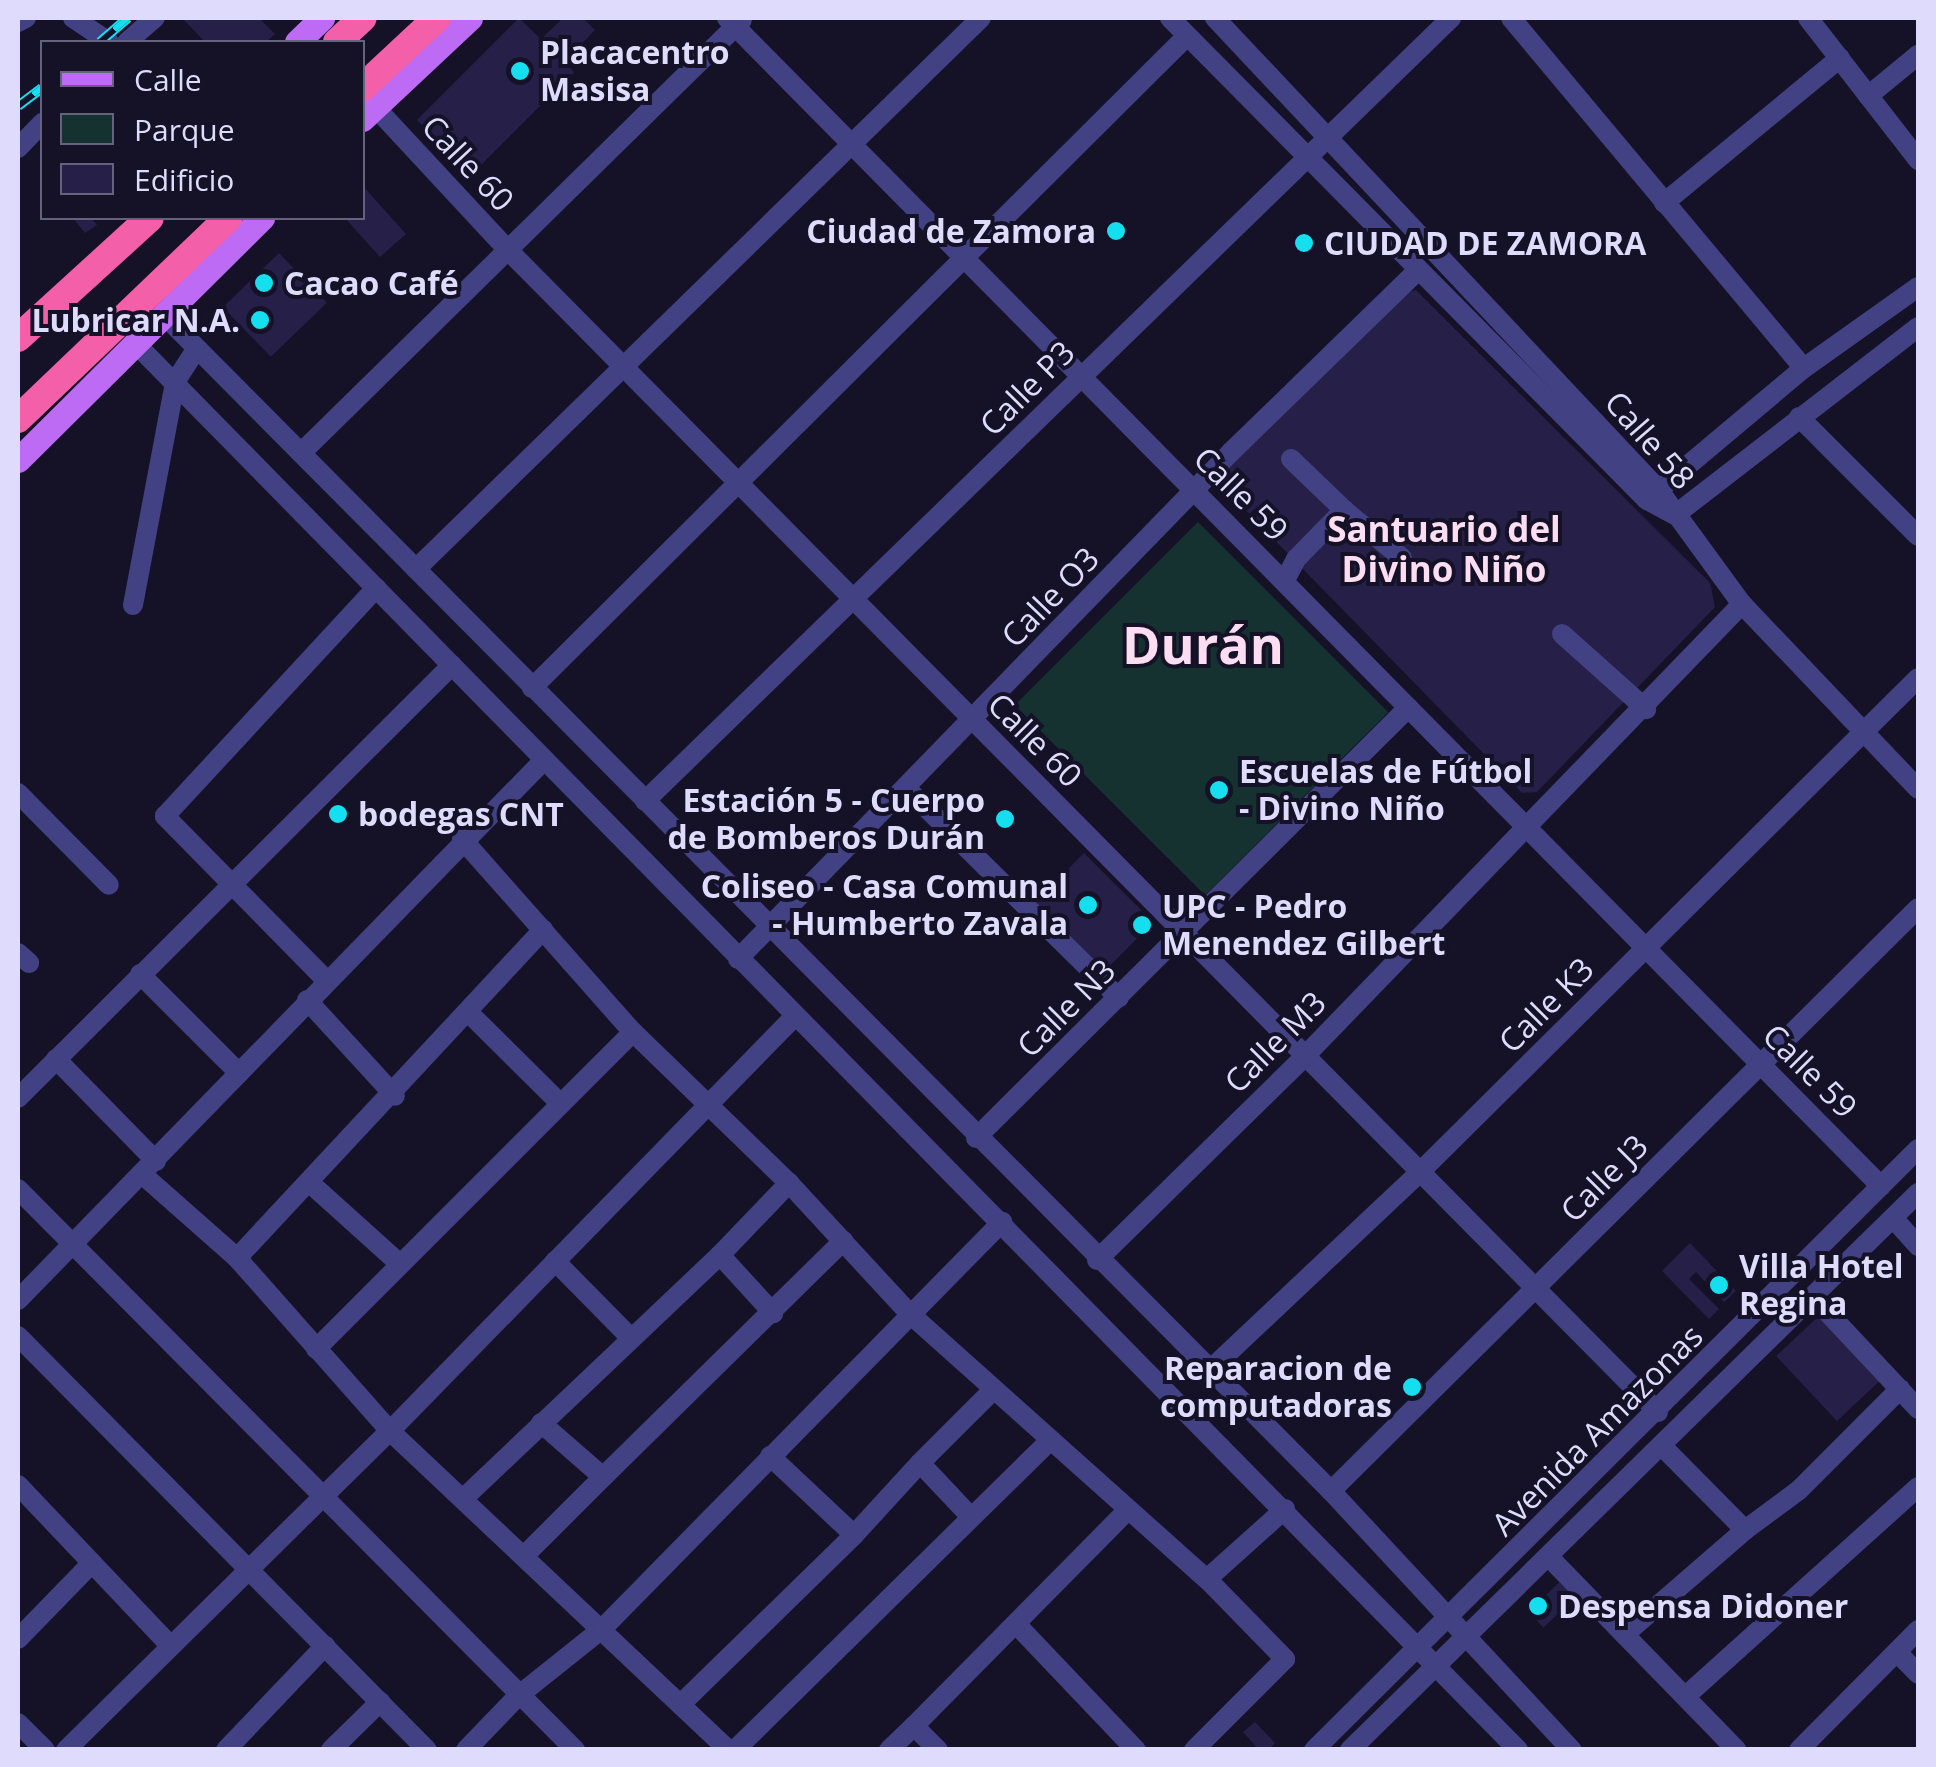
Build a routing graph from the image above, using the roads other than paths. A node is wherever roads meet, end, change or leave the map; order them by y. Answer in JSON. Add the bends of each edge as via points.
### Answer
{"nodes":[{"id":1,"x":26,"y":18,"type":"edge"},
{"id":2,"x":73,"y":18,"type":"edge"},
{"id":3,"x":155,"y":18,"type":"edge"},
{"id":4,"x":322,"y":18,"type":"edge"},
{"id":5,"x":363,"y":18,"type":"edge"},
{"id":6,"x":436,"y":18,"type":"edge"},
{"id":7,"x":470,"y":18,"type":"edge"},
{"id":8,"x":981,"y":18,"type":"edge"},
{"id":9,"x":1170,"y":18,"type":"edge"},
{"id":10,"x":1215,"y":18,"type":"edge"},
{"id":11,"x":1451,"y":18,"type":"edge"},
{"id":12,"x":1511,"y":18,"type":"edge"},
{"id":13,"x":1808,"y":18,"type":"edge"},
{"id":14,"x":736,"y":21,"type":"edge"},
{"id":15,"x":18,"y":22,"type":"edge"},
{"id":16,"x":1187,"y":36,"type":"junction"},
{"id":17,"x":107,"y":40,"type":"edge"},
{"id":18,"x":129,"y":40,"type":"edge"},
{"id":19,"x":299,"y":40,"type":"edge"},
{"id":20,"x":339,"y":40,"type":"edge"},
{"id":21,"x":1918,"y":55,"type":"edge"},
{"id":22,"x":1840,"y":58,"type":"junction"},
{"id":23,"x":1868,"y":96,"type":"junction"},
{"id":24,"x":367,"y":105,"type":"edge"},
{"id":25,"x":40,"y":126,"type":"edge"},
{"id":26,"x":1324,"y":136,"type":"junction"},
{"id":27,"x":852,"y":145,"type":"junction"},
{"id":28,"x":18,"y":148,"type":"edge"},
{"id":29,"x":1307,"y":156,"type":"junction"},
{"id":30,"x":1918,"y":160,"type":"edge"},
{"id":31,"x":1664,"y":203,"type":"junction"},
{"id":32,"x":137,"y":220,"type":"edge"},
{"id":33,"x":148,"y":220,"type":"edge"},
{"id":34,"x":226,"y":220,"type":"edge"},
{"id":35,"x":260,"y":220,"type":"edge"},
{"id":36,"x":118,"y":245,"type":"junction"},
{"id":37,"x":508,"y":250,"type":"junction"},
{"id":38,"x":962,"y":256,"type":"junction"},
{"id":39,"x":1418,"y":270,"type":"junction"},
{"id":40,"x":1918,"y":287,"type":"edge"},
{"id":41,"x":164,"y":315,"type":"junction"},
{"id":42,"x":1918,"y":328,"type":"edge"},
{"id":43,"x":18,"y":338,"type":"edge"},
{"id":44,"x":135,"y":343,"type":"junction"},
{"id":45,"x":197,"y":348,"type":"junction"},
{"id":46,"x":625,"y":368,"type":"junction"},
{"id":47,"x":1804,"y":368,"type":"junction"},
{"id":48,"x":1081,"y":376,"type":"junction"},
{"id":49,"x":175,"y":382,"type":"junction"},
{"id":50,"x":1798,"y":416,"type":"junction"},
{"id":51,"x":18,"y":419,"type":"edge"},
{"id":52,"x":301,"y":453,"type":"junction"},
{"id":53,"x":1291,"y":459,"type":"dead end"},
{"id":54,"x":18,"y":460,"type":"edge"},
{"id":55,"x":739,"y":484,"type":"junction"},
{"id":56,"x":1194,"y":490,"type":"junction"},
{"id":57,"x":1652,"y":494,"type":"junction"},
{"id":58,"x":1344,"y":510,"type":"junction"},
{"id":59,"x":1675,"y":516,"type":"junction"},
{"id":60,"x":1918,"y":536,"type":"edge"},
{"id":61,"x":1402,"y":558,"type":"dead end"},
{"id":62,"x":416,"y":569,"type":"junction"},
{"id":63,"x":1285,"y":580,"type":"junction"},
{"id":64,"x":376,"y":588,"type":"junction"},
{"id":65,"x":855,"y":601,"type":"junction"},
{"id":66,"x":133,"y":604,"type":"dead end"},
{"id":67,"x":1742,"y":604,"type":"junction"},
{"id":68,"x":1562,"y":634,"type":"dead end"},
{"id":69,"x":452,"y":665,"type":"junction"},
{"id":70,"x":1918,"y":678,"type":"edge"},
{"id":71,"x":532,"y":688,"type":"junction"},
{"id":72,"x":1408,"y":708,"type":"junction"},
{"id":73,"x":1646,"y":709,"type":"junction"},
{"id":74,"x":974,"y":720,"type":"junction"},
{"id":75,"x":1864,"y":732,"type":"junction"},
{"id":76,"x":544,"y":760,"type":"junction"},
{"id":77,"x":1918,"y":789,"type":"edge"},
{"id":78,"x":908,"y":790,"type":"junction"},
{"id":79,"x":18,"y":793,"type":"edge"},
{"id":80,"x":645,"y":801,"type":"junction"},
{"id":81,"x":1528,"y":829,"type":"junction"},
{"id":82,"x":462,"y":839,"type":"junction"},
{"id":83,"x":232,"y":882,"type":"junction"},
{"id":84,"x":109,"y":885,"type":"dead end"},
{"id":85,"x":1918,"y":908,"type":"edge"},
{"id":86,"x":770,"y":926,"type":"junction"},
{"id":87,"x":544,"y":930,"type":"junction"},
{"id":88,"x":1183,"y":932,"type":"junction"},
{"id":89,"x":1646,"y":948,"type":"junction"},
{"id":90,"x":738,"y":958,"type":"junction"},
{"id":91,"x":140,"y":974,"type":"junction"},
{"id":92,"x":326,"y":980,"type":"junction"},
{"id":93,"x":1120,"y":998,"type":"junction"},
{"id":94,"x":306,"y":1000,"type":"junction"},
{"id":95,"x":468,"y":1014,"type":"junction"},
{"id":96,"x":794,"y":1016,"type":"junction"},
{"id":97,"x":633,"y":1032,"type":"junction"},
{"id":98,"x":1305,"y":1056,"type":"junction"},
{"id":99,"x":56,"y":1060,"type":"junction"},
{"id":100,"x":1761,"y":1064,"type":"junction"},
{"id":101,"x":238,"y":1074,"type":"junction"},
{"id":102,"x":394,"y":1096,"type":"junction"},
{"id":103,"x":18,"y":1098,"type":"edge"},
{"id":104,"x":560,"y":1103,"type":"junction"},
{"id":105,"x":705,"y":1106,"type":"junction"},
{"id":106,"x":976,"y":1138,"type":"junction"},
{"id":107,"x":1918,"y":1149,"type":"edge"},
{"id":108,"x":150,"y":1168,"type":"junction"},
{"id":109,"x":1420,"y":1172,"type":"junction"},
{"id":110,"x":310,"y":1183,"type":"junction"},
{"id":111,"x":789,"y":1183,"type":"junction"},
{"id":112,"x":1881,"y":1186,"type":"junction"},
{"id":113,"x":18,"y":1188,"type":"edge"},
{"id":114,"x":1918,"y":1193,"type":"edge"},
{"id":115,"x":1893,"y":1218,"type":"junction"},
{"id":116,"x":1002,"y":1222,"type":"junction"},
{"id":117,"x":843,"y":1241,"type":"junction"},
{"id":118,"x":74,"y":1243,"type":"junction"},
{"id":119,"x":1918,"y":1246,"type":"edge"},
{"id":120,"x":720,"y":1255,"type":"junction"},
{"id":121,"x":237,"y":1258,"type":"junction"},
{"id":122,"x":1097,"y":1260,"type":"junction"},
{"id":123,"x":554,"y":1261,"type":"junction"},
{"id":124,"x":400,"y":1264,"type":"junction"},
{"id":125,"x":1535,"y":1288,"type":"junction"},
{"id":126,"x":1812,"y":1298,"type":"junction"},
{"id":127,"x":18,"y":1300,"type":"edge"},
{"id":128,"x":773,"y":1313,"type":"junction"},
{"id":129,"x":909,"y":1314,"type":"junction"},
{"id":130,"x":18,"y":1336,"type":"edge"},
{"id":131,"x":630,"y":1338,"type":"junction"},
{"id":132,"x":316,"y":1349,"type":"junction"},
{"id":133,"x":1211,"y":1368,"type":"junction"},
{"id":134,"x":1900,"y":1389,"type":"junction"},
{"id":135,"x":992,"y":1392,"type":"junction"},
{"id":136,"x":1918,"y":1410,"type":"edge"},
{"id":137,"x":1658,"y":1412,"type":"junction"},
{"id":138,"x":541,"y":1422,"type":"junction"},
{"id":139,"x":390,"y":1432,"type":"junction"},
{"id":140,"x":1048,"y":1442,"type":"junction"},
{"id":141,"x":1662,"y":1446,"type":"junction"},
{"id":142,"x":770,"y":1456,"type":"junction"},
{"id":143,"x":920,"y":1463,"type":"junction"},
{"id":144,"x":603,"y":1477,"type":"junction"},
{"id":145,"x":18,"y":1485,"type":"edge"},
{"id":146,"x":1918,"y":1487,"type":"edge"},
{"id":147,"x":1332,"y":1491,"type":"junction"},
{"id":148,"x":324,"y":1495,"type":"junction"},
{"id":149,"x":466,"y":1496,"type":"junction"},
{"id":150,"x":1285,"y":1509,"type":"junction"},
{"id":151,"x":1126,"y":1511,"type":"junction"},
{"id":152,"x":972,"y":1517,"type":"junction"},
{"id":153,"x":1745,"y":1530,"type":"junction"},
{"id":154,"x":854,"y":1536,"type":"junction"},
{"id":155,"x":525,"y":1554,"type":"junction"},
{"id":156,"x":1549,"y":1557,"type":"junction"},
{"id":157,"x":92,"y":1563,"type":"junction"},
{"id":158,"x":249,"y":1570,"type":"junction"},
{"id":159,"x":1207,"y":1579,"type":"junction"},
{"id":160,"x":1450,"y":1619,"type":"junction"},
{"id":161,"x":1017,"y":1625,"type":"junction"},
{"id":162,"x":602,"y":1629,"type":"junction"},
{"id":163,"x":1918,"y":1630,"type":"edge"},
{"id":164,"x":1626,"y":1634,"type":"junction"},
{"id":165,"x":18,"y":1639,"type":"edge"},
{"id":166,"x":1467,"y":1640,"type":"junction"},
{"id":167,"x":171,"y":1646,"type":"junction"},
{"id":168,"x":324,"y":1646,"type":"junction"},
{"id":169,"x":1421,"y":1647,"type":"junction"},
{"id":170,"x":1897,"y":1652,"type":"junction"},
{"id":171,"x":1439,"y":1666,"type":"junction"},
{"id":172,"x":1918,"y":1674,"type":"edge"},
{"id":173,"x":518,"y":1696,"type":"junction"},
{"id":174,"x":1687,"y":1696,"type":"junction"},
{"id":175,"x":380,"y":1702,"type":"junction"},
{"id":176,"x":682,"y":1702,"type":"junction"},
{"id":177,"x":18,"y":1723,"type":"edge"},
{"id":178,"x":914,"y":1726,"type":"junction"},
{"id":179,"x":1358,"y":1747,"type":"edge"},
{"id":180,"x":46,"y":1750,"type":"edge"},
{"id":181,"x":66,"y":1750,"type":"edge"},
{"id":182,"x":226,"y":1750,"type":"edge"},
{"id":183,"x":331,"y":1750,"type":"edge"},
{"id":184,"x":427,"y":1750,"type":"edge"},
{"id":185,"x":466,"y":1750,"type":"edge"},
{"id":186,"x":575,"y":1750,"type":"edge"},
{"id":187,"x":732,"y":1750,"type":"edge"},
{"id":188,"x":889,"y":1750,"type":"edge"},
{"id":189,"x":938,"y":1750,"type":"edge"},
{"id":190,"x":1136,"y":1750,"type":"edge"},
{"id":191,"x":1194,"y":1750,"type":"edge"},
{"id":192,"x":1314,"y":1750,"type":"edge"},
{"id":193,"x":1518,"y":1750,"type":"edge"},
{"id":194,"x":1572,"y":1750,"type":"edge"},
{"id":195,"x":1738,"y":1750,"type":"edge"},
{"id":196,"x":1799,"y":1750,"type":"edge"}],
"edges":[{"from":1,"to":15,"type":"street"},
{"from":2,"to":17,"type":"street"},
{"from":3,"to":18,"type":"street"},
{"from":4,"to":19,"type":"main road"},
{"from":5,"to":20,"type":"highway"},
{"from":6,"to":24,"type":"highway"},
{"from":7,"to":24,"type":"main road"},
{"from":8,"to":27,"type":"street"},
{"from":9,"to":16,"type":"street","name":"Calle 58"},
{"from":10,"to":26,"type":"street","name":"Calle 58"},
{"from":11,"to":26,"type":"street","name":"Calle P3"},
{"from":12,"to":31,"type":"street"},
{"from":13,"to":22,"type":"street"},
{"from":14,"to":27,"type":"street","name":"Calle 59"},
{"from":14,"to":37,"type":"street"},
{"from":16,"to":29,"type":"street","name":"Calle 58"},
{"from":16,"to":38,"type":"street"},
{"from":21,"to":23,"type":"street"},
{"from":22,"to":23,"type":"street"},
{"from":22,"to":31,"type":"street"},
{"from":23,"to":30,"type":"street"},
{"from":24,"to":37,"type":"street","name":"Calle 60"},
{"from":25,"to":28,"type":"street"},
{"from":26,"to":29,"type":"street","name":"Calle P3"},
{"from":26,"to":57,"type":"street","name":"Calle 58"},
{"from":27,"to":38,"type":"street","name":"Calle 59"},
{"from":27,"to":46,"type":"street"},
{"from":29,"to":39,"type":"street","name":"Calle 58"},
{"from":29,"to":48,"type":"street","name":"Calle P3"},
{"from":31,"to":47,"type":"street"},
{"from":32,"to":36,"type":"main road"},
{"from":33,"to":36,"type":"highway"},
{"from":34,"to":51,"type":"highway"},
{"from":35,"to":41,"type":"main road"},
{"from":36,"to":43,"type":"highway"},
{"from":37,"to":46,"type":"street","name":"Calle 60"},
{"from":37,"to":52,"type":"street"},
{"from":38,"to":48,"type":"street","name":"Calle 59"},
{"from":38,"to":55,"type":"street"},
{"from":39,"to":56,"type":"street","name":"Calle O3"},
{"from":39,"to":57,"type":"street","name":"Calle 58"},
{"from":40,"to":47,"type":"street"},
{"from":41,"to":44,"type":"main road"},
{"from":41,"to":45,"type":"street"},
{"from":42,"to":50,"type":"street"},
{"from":44,"to":49,"type":"street"},
{"from":44,"to":54,"type":"main road"},
{"from":45,"to":49,"type":"street"},
{"from":45,"to":52,"type":"street"},
{"from":46,"to":55,"type":"street","name":"Calle 60"},
{"from":46,"to":62,"type":"street"},
{"from":47,"to":57,"type":"street"},
{"from":48,"to":56,"type":"street","name":"Calle 59"},
{"from":48,"to":65,"type":"street","name":"Calle P3"},
{"from":49,"to":64,"type":"street"},
{"from":49,"to":66,"type":"street"},
{"from":50,"to":59,"type":"street"},
{"from":50,"to":60,"type":"street"},
{"from":52,"to":62,"type":"street"},
{"from":53,"to":58,"type":"street"},
{"from":55,"to":65,"type":"street","name":"Calle 60"},
{"from":55,"to":71,"type":"street"},
{"from":56,"to":63,"type":"street","name":"Calle 59"},
{"from":56,"to":74,"type":"street","name":"Calle O3"},
{"from":57,"to":59,"type":"street","name":"Calle 58"},
{"from":58,"to":61,"type":"street"},
{"from":58,"to":63,"type":"street","via":[[1296,559]]},
{"from":59,"to":67,"type":"street"},
{"from":62,"to":71,"type":"street"},
{"from":63,"to":72,"type":"street","name":"Calle 59"},
{"from":64,"to":69,"type":"street"},
{"from":64,"to":83,"type":"street","via":[[167,809],[168,824]]},
{"from":65,"to":74,"type":"street","name":"Calle 60"},
{"from":65,"to":80,"type":"street","name":"Calle P3"},
{"from":67,"to":73,"type":"street","name":"Calle M3"},
{"from":67,"to":75,"type":"street"},
{"from":68,"to":73,"type":"street"},
{"from":69,"to":76,"type":"street"},
{"from":69,"to":83,"type":"street"},
{"from":70,"to":75,"type":"street","name":"Calle K3"},
{"from":71,"to":80,"type":"street"},
{"from":72,"to":81,"type":"street","name":"Calle 59"},
{"from":72,"to":88,"type":"street","name":"Calle N3"},
{"from":73,"to":81,"type":"street","name":"Calle M3"},
{"from":74,"to":78,"type":"street","name":"Calle O3"},
{"from":74,"to":88,"type":"street","name":"Calle 60"},
{"from":75,"to":77,"type":"street"},
{"from":75,"to":89,"type":"street","name":"Calle K3"},
{"from":76,"to":82,"type":"street"},
{"from":76,"to":90,"type":"street"},
{"from":78,"to":86,"type":"street","name":"Calle O3"},
{"from":78,"to":93,"type":"street"},
{"from":79,"to":84,"type":"street"},
{"from":80,"to":86,"type":"street"},
{"from":81,"to":89,"type":"street","name":"Calle 59"},
{"from":81,"to":98,"type":"street","name":"Calle M3"},
{"from":82,"to":87,"type":"street"},
{"from":82,"to":92,"type":"street"},
{"from":83,"to":91,"type":"street"},
{"from":83,"to":92,"type":"street"},
{"from":85,"to":100,"type":"street","name":"Calle J3"},
{"from":86,"to":90,"type":"street","name":"Calle O3"},
{"from":86,"to":106,"type":"street"},
{"from":87,"to":95,"type":"street"},
{"from":87,"to":97,"type":"street"},
{"from":88,"to":93,"type":"street","name":"Calle N3"},
{"from":88,"to":98,"type":"street","name":"Calle 60"},
{"from":89,"to":100,"type":"street","name":"Calle 59"},
{"from":89,"to":109,"type":"street","name":"Calle K3"},
{"from":90,"to":96,"type":"street"},
{"from":91,"to":99,"type":"street"},
{"from":91,"to":101,"type":"street"},
{"from":92,"to":94,"type":"street"},
{"from":93,"to":106,"type":"street","name":"Calle N3"},
{"from":94,"to":101,"type":"street"},
{"from":94,"to":102,"type":"street"},
{"from":95,"to":102,"type":"street"},
{"from":95,"to":104,"type":"street"},
{"from":96,"to":105,"type":"street"},
{"from":96,"to":116,"type":"street"},
{"from":97,"to":104,"type":"street"},
{"from":97,"to":105,"type":"street"},
{"from":98,"to":109,"type":"street","name":"Calle 60"},
{"from":98,"to":122,"type":"street","name":"Calle M3"},
{"from":99,"to":103,"type":"street"},
{"from":99,"to":108,"type":"street"},
{"from":100,"to":112,"type":"street","name":"Calle 59"},
{"from":100,"to":125,"type":"street","name":"Calle J3"},
{"from":101,"to":108,"type":"street"},
{"from":102,"to":110,"type":"street"},
{"from":104,"to":124,"type":"street"},
{"from":105,"to":111,"type":"street"},
{"from":105,"to":123,"type":"street"},
{"from":106,"to":122,"type":"street"},
{"from":107,"to":112,"type":"street","name":"Avenida Amazonas"},
{"from":108,"to":118,"type":"street"},
{"from":108,"to":121,"type":"street"},
{"from":109,"to":125,"type":"street","name":"Calle 60"},
{"from":109,"to":133,"type":"street","name":"Calle K3"},
{"from":110,"to":121,"type":"street"},
{"from":110,"to":124,"type":"street"},
{"from":111,"to":117,"type":"street"},
{"from":111,"to":120,"type":"street"},
{"from":112,"to":137,"type":"street","name":"Avenida Amazonas"},
{"from":113,"to":118,"type":"street"},
{"from":114,"to":115,"type":"street","name":"Avenida Amazonas"},
{"from":115,"to":119,"type":"street"},
{"from":115,"to":126,"type":"street","name":"Avenida Amazonas"},
{"from":116,"to":129,"type":"street"},
{"from":116,"to":150,"type":"street"},
{"from":117,"to":128,"type":"street"},
{"from":117,"to":129,"type":"street"},
{"from":118,"to":127,"type":"street"},
{"from":118,"to":148,"type":"street"},
{"from":120,"to":128,"type":"street"},
{"from":120,"to":131,"type":"street"},
{"from":121,"to":132,"type":"street"},
{"from":122,"to":133,"type":"street"},
{"from":123,"to":131,"type":"street"},
{"from":123,"to":139,"type":"street"},
{"from":124,"to":132,"type":"street"},
{"from":125,"to":137,"type":"street","name":"Calle 60"},
{"from":125,"to":147,"type":"street","name":"Calle J3"},
{"from":126,"to":134,"type":"street"},
{"from":126,"to":141,"type":"street","name":"Avenida Amazonas"},
{"from":128,"to":144,"type":"street"},
{"from":129,"to":135,"type":"street"},
{"from":129,"to":142,"type":"street"},
{"from":130,"to":158,"type":"street"},
{"from":131,"to":138,"type":"street"},
{"from":132,"to":139,"type":"street"},
{"from":133,"to":147,"type":"street"},
{"from":134,"to":136,"type":"street"},
{"from":134,"to":153,"type":"street","via":[[1799,1490]]},
{"from":135,"to":140,"type":"street"},
{"from":135,"to":143,"type":"street"},
{"from":137,"to":160,"type":"street","name":"Avenida Amazonas"},
{"from":138,"to":144,"type":"street"},
{"from":138,"to":149,"type":"street"},
{"from":139,"to":148,"type":"street"},
{"from":139,"to":149,"type":"street"},
{"from":140,"to":151,"type":"street"},
{"from":140,"to":152,"type":"street"},
{"from":141,"to":153,"type":"street"},
{"from":141,"to":156,"type":"street","name":"Avenida Amazonas"},
{"from":142,"to":154,"type":"street"},
{"from":142,"to":162,"type":"street"},
{"from":143,"to":152,"type":"street"},
{"from":143,"to":154,"type":"street"},
{"from":144,"to":155,"type":"street"},
{"from":145,"to":157,"type":"street"},
{"from":146,"to":174,"type":"street"},
{"from":147,"to":160,"type":"street"},
{"from":148,"to":158,"type":"street"},
{"from":148,"to":173,"type":"street"},
{"from":149,"to":155,"type":"street"},
{"from":150,"to":159,"type":"street"},
{"from":150,"to":169,"type":"street"},
{"from":151,"to":159,"type":"street"},
{"from":151,"to":161,"type":"street"},
{"from":152,"to":187,"type":"street"},
{"from":153,"to":164,"type":"street"},
{"from":154,"to":176,"type":"street"},
{"from":155,"to":162,"type":"street"},
{"from":156,"to":164,"type":"street"},
{"from":156,"to":166,"type":"street","name":"Avenida Amazonas"},
{"from":157,"to":165,"type":"street"},
{"from":157,"to":167,"type":"street"},
{"from":158,"to":167,"type":"street"},
{"from":158,"to":168,"type":"street"},
{"from":159,"to":191,"type":"street","via":[[1285,1659]]},
{"from":160,"to":166,"type":"street"},
{"from":160,"to":169,"type":"street","name":"Avenida Amazonas"},
{"from":161,"to":178,"type":"street"},
{"from":161,"to":190,"type":"street"},
{"from":162,"to":173,"type":"street"},
{"from":162,"to":176,"type":"street"},
{"from":163,"to":170,"type":"street"},
{"from":164,"to":174,"type":"street"},
{"from":166,"to":171,"type":"street","name":"Avenida Amazonas"},
{"from":166,"to":194,"type":"street"},
{"from":167,"to":181,"type":"street"},
{"from":168,"to":175,"type":"street"},
{"from":168,"to":182,"type":"street"},
{"from":169,"to":171,"type":"street"},
{"from":169,"to":192,"type":"street","name":"Avenida Amazonas"},
{"from":170,"to":172,"type":"street"},
{"from":170,"to":196,"type":"street"},
{"from":171,"to":179,"type":"street","name":"Avenida Amazonas"},
{"from":171,"to":193,"type":"street"},
{"from":173,"to":185,"type":"street"},
{"from":173,"to":186,"type":"street"},
{"from":174,"to":195,"type":"street"},
{"from":175,"to":183,"type":"street"},
{"from":175,"to":184,"type":"street"},
{"from":176,"to":187,"type":"street"},
{"from":177,"to":180,"type":"street"},
{"from":178,"to":188,"type":"street"},
{"from":178,"to":189,"type":"street"}]}
